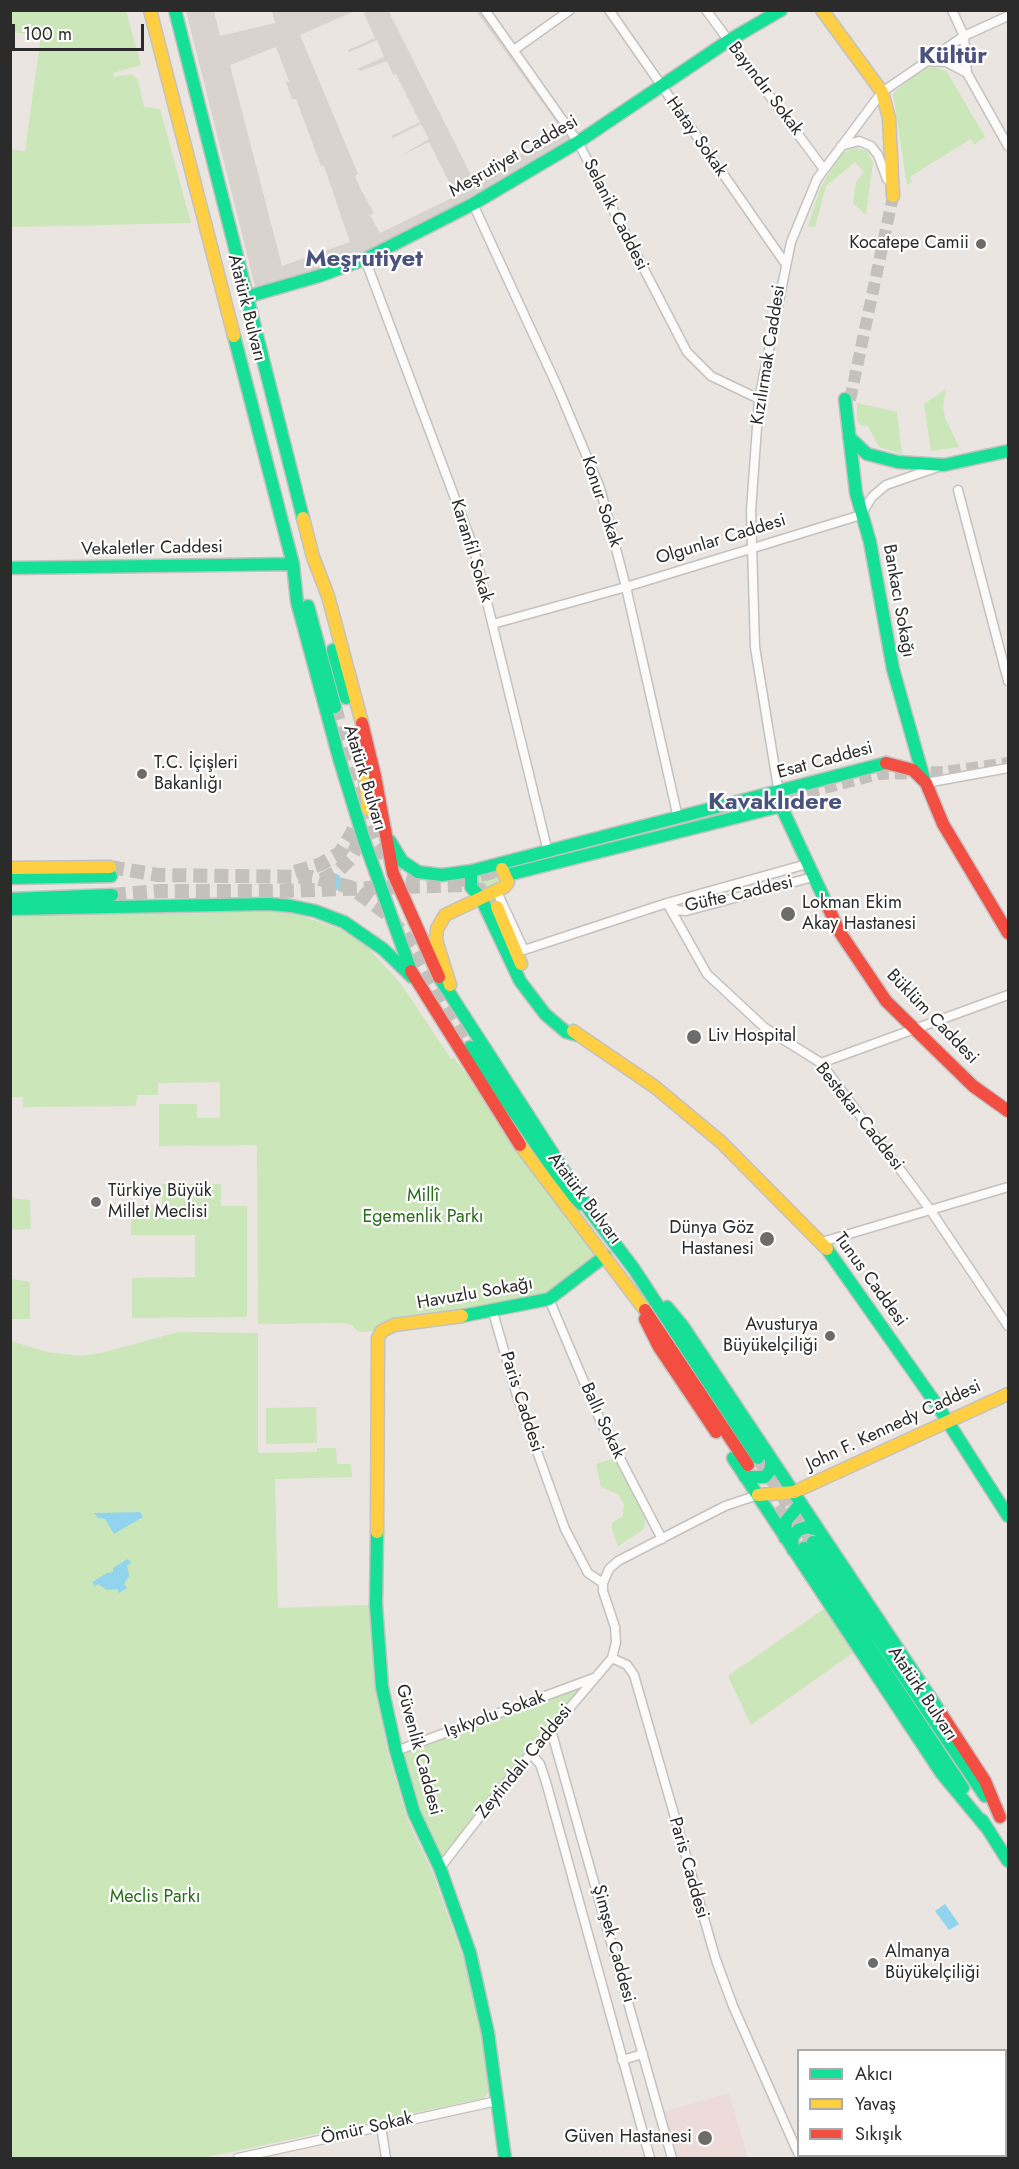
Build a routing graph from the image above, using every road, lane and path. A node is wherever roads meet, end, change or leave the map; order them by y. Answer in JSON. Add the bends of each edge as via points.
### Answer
{"nodes":[{"id":1,"x":150,"y":10,"type":"edge"},
{"id":2,"x":175,"y":10,"type":"edge"},
{"id":3,"x":485,"y":10,"type":"edge"},
{"id":4,"x":570,"y":10,"type":"edge"},
{"id":5,"x":609,"y":10,"type":"edge"},
{"id":6,"x":706,"y":10,"type":"edge"},
{"id":7,"x":781,"y":10,"type":"edge"},
{"id":8,"x":822,"y":10,"type":"edge"},
{"id":9,"x":952,"y":10,"type":"edge"},
{"id":10,"x":1008,"y":16,"type":"edge"},
{"id":11,"x":964,"y":36,"type":"junction"},
{"id":12,"x":729,"y":41,"type":"junction"},
{"id":13,"x":514,"y":50,"type":"junction"},
{"id":14,"x":924,"y":61,"type":"junction"},
{"id":15,"x":967,"y":73,"type":"junction"},
{"id":16,"x":661,"y":87,"type":"junction"},
{"id":17,"x":882,"y":92,"type":"junction"},
{"id":18,"x":885,"y":111,"type":"junction"},
{"id":19,"x":578,"y":142,"type":"junction"},
{"id":20,"x":1008,"y":146,"type":"edge"},
{"id":21,"x":839,"y":147,"type":"junction"},
{"id":22,"x":823,"y":168,"type":"junction"},
{"id":23,"x":887,"y":178,"type":"junction"},
{"id":24,"x":472,"y":204,"type":"junction"},
{"id":25,"x":365,"y":258,"type":"junction"},
{"id":26,"x":785,"y":263,"type":"junction"},
{"id":27,"x":246,"y":297,"type":"junction"},
{"id":28,"x":759,"y":399,"type":"junction"},
{"id":29,"x":847,"y":399,"type":"tunnel mouth"},
{"id":30,"x":848,"y":436,"type":"junction"},
{"id":31,"x":1008,"y":451,"type":"edge"},
{"id":32,"x":944,"y":465,"type":"junction"},
{"id":33,"x":958,"y":490,"type":"dead end"},
{"id":34,"x":861,"y":515,"type":"junction"},
{"id":35,"x":751,"y":550,"type":"junction"},
{"id":36,"x":314,"y":560,"type":"junction"},
{"id":37,"x":294,"y":564,"type":"junction"},
{"id":38,"x":10,"y":568,"type":"edge"},
{"id":39,"x":626,"y":587,"type":"junction"},
{"id":40,"x":493,"y":624,"type":"junction"},
{"id":41,"x":1008,"y":681,"type":"edge"},
{"id":42,"x":336,"y":707,"type":"tunnel mouth"},
{"id":43,"x":1008,"y":768,"type":"edge"},
{"id":44,"x":926,"y":783,"type":"junction"},
{"id":45,"x":777,"y":792,"type":"junction"},
{"id":46,"x":781,"y":806,"type":"junction"},
{"id":47,"x":368,"y":809,"type":"tunnel mouth"},
{"id":48,"x":678,"y":818,"type":"junction"},
{"id":49,"x":383,"y":826,"type":"junction"},
{"id":50,"x":548,"y":852,"type":"junction"},
{"id":51,"x":807,"y":864,"type":"junction"},
{"id":52,"x":492,"y":865,"type":"junction"},
{"id":53,"x":10,"y":868,"type":"edge"},
{"id":54,"x":471,"y":871,"type":"junction"},
{"id":55,"x":507,"y":875,"type":"junction"},
{"id":56,"x":813,"y":877,"type":"junction"},
{"id":57,"x":10,"y":878,"type":"edge"},
{"id":58,"x":736,"y":884,"type":"junction"},
{"id":59,"x":10,"y":890,"type":"edge"},
{"id":60,"x":497,"y":892,"type":"junction"},
{"id":61,"x":740,"y":897,"type":"junction"},
{"id":62,"x":482,"y":898,"type":"junction"},
{"id":63,"x":10,"y":899,"type":"edge"},
{"id":64,"x":667,"y":903,"type":"junction"},
{"id":65,"x":496,"y":907,"type":"tunnel mouth"},
{"id":66,"x":10,"y":909,"type":"edge"},
{"id":67,"x":1008,"y":933,"type":"edge"},
{"id":68,"x":414,"y":979,"type":"junction"},
{"id":69,"x":1008,"y":995,"type":"edge"},
{"id":70,"x":458,"y":1007,"type":"junction"},
{"id":71,"x":472,"y":1028,"type":"junction"},
{"id":72,"x":913,"y":1028,"type":"junction"},
{"id":73,"x":577,"y":1035,"type":"junction"},
{"id":74,"x":452,"y":1041,"type":"junction"},
{"id":75,"x":470,"y":1047,"type":"tunnel mouth"},
{"id":76,"x":821,"y":1063,"type":"junction"},
{"id":77,"x":1008,"y":1110,"type":"edge"},
{"id":78,"x":1008,"y":1187,"type":"edge"},
{"id":79,"x":590,"y":1211,"type":"junction"},
{"id":80,"x":931,"y":1211,"type":"junction"},
{"id":81,"x":822,"y":1242,"type":"junction"},
{"id":82,"x":605,"y":1256,"type":"junction"},
{"id":83,"x":645,"y":1285,"type":"junction"},
{"id":84,"x":549,"y":1299,"type":"junction"},
{"id":85,"x":493,"y":1312,"type":"junction"},
{"id":86,"x":1008,"y":1326,"type":"edge"},
{"id":87,"x":378,"y":1338,"type":"joint"},
{"id":88,"x":1008,"y":1394,"type":"edge"},
{"id":89,"x":947,"y":1421,"type":"junction"},
{"id":90,"x":771,"y":1459,"type":"junction"},
{"id":91,"x":750,"y":1466,"type":"junction"},
{"id":92,"x":794,"y":1492,"type":"junction"},
{"id":93,"x":758,"y":1495,"type":"junction"},
{"id":94,"x":801,"y":1503,"type":"junction"},
{"id":95,"x":1008,"y":1516,"type":"edge"},
{"id":96,"x":818,"y":1530,"type":"junction"},
{"id":97,"x":785,"y":1538,"type":"junction"},
{"id":98,"x":662,"y":1539,"type":"junction"},
{"id":99,"x":803,"y":1547,"type":"junction"},
{"id":100,"x":603,"y":1583,"type":"junction"},
{"id":101,"x":612,"y":1658,"type":"junction"},
{"id":102,"x":594,"y":1678,"type":"junction"},
{"id":103,"x":551,"y":1730,"type":"junction"},
{"id":104,"x":396,"y":1751,"type":"junction"},
{"id":105,"x":531,"y":1754,"type":"junction"},
{"id":106,"x":1000,"y":1817,"type":"junction"},
{"id":107,"x":1008,"y":1830,"type":"edge"},
{"id":108,"x":1008,"y":1861,"type":"edge"},
{"id":109,"x":440,"y":1868,"type":"junction"},
{"id":110,"x":643,"y":2054,"type":"junction"},
{"id":111,"x":622,"y":2060,"type":"junction"},
{"id":112,"x":497,"y":2101,"type":"junction"},
{"id":113,"x":381,"y":2126,"type":"junction"},
{"id":114,"x":797,"y":2149,"type":"edge"},
{"id":115,"x":269,"y":2155,"type":"edge"},
{"id":116,"x":238,"y":2158,"type":"edge"},
{"id":117,"x":386,"y":2158,"type":"edge"},
{"id":118,"x":505,"y":2158,"type":"edge"},
{"id":119,"x":650,"y":2158,"type":"edge"},
{"id":120,"x":672,"y":2158,"type":"edge"}],
"edges":[{"from":1,"to":37,"type":"main road","name":"Atatürk Bulvarı"},
{"from":2,"to":27,"type":"main road","name":"Atatürk Bulvarı"},
{"from":3,"to":13,"type":"street","name":"Selanik Caddesi"},
{"from":4,"to":13,"type":"street"},
{"from":5,"to":16,"type":"street","name":"Hatay Sokak"},
{"from":6,"to":12,"type":"street","name":"Bayındır Sokak"},
{"from":7,"to":12,"type":"main road","name":"Meşrutiyet Caddesi"},
{"from":8,"to":17,"type":"main road"},
{"from":9,"to":11,"type":"street"},
{"from":10,"to":11,"type":"street","name":"Kızılırmak Caddesi"},
{"from":11,"to":14,"type":"street","name":"Kızılırmak Caddesi"},
{"from":11,"to":15,"type":"street"},
{"from":12,"to":16,"type":"main road","name":"Meşrutiyet Caddesi"},
{"from":12,"to":22,"type":"street","name":"Bayındır Sokak"},
{"from":13,"to":19,"type":"street","name":"Selanik Caddesi"},
{"from":14,"to":15,"type":"street","via":[[946,62]]},
{"from":14,"to":17,"type":"street","name":"Kızılırmak Caddesi"},
{"from":15,"to":20,"type":"street"},
{"from":16,"to":19,"type":"main road","name":"Meşrutiyet Caddesi"},
{"from":16,"to":26,"type":"street","name":"Hatay Sokak"},
{"from":17,"to":18,"type":"main road"},
{"from":17,"to":21,"type":"street","name":"Kızılırmak Caddesi"},
{"from":18,"to":23,"type":"main road"},
{"from":18,"to":23,"type":"main road","via":[[889,118],[890,198]]},
{"from":19,"to":24,"type":"main road","name":"Meşrutiyet Caddesi"},
{"from":19,"to":28,"type":"street","name":"Selanik Caddesi","via":[[687,352],[711,376]]},
{"from":21,"to":22,"type":"street","name":"Kızılırmak Caddesi"},
{"from":21,"to":23,"type":"street","via":[[855,141],[871,146]]},
{"from":22,"to":26,"type":"street","name":"Kızılırmak Caddesi","via":[[804,206]]},
{"from":24,"to":25,"type":"main road","name":"Meşrutiyet Caddesi"},
{"from":24,"to":39,"type":"street","name":"Konur Sokak","via":[[583,447],[609,518]]},
{"from":25,"to":27,"type":"main road","name":"Meşrutiyet Caddesi"},
{"from":25,"to":40,"type":"street","name":"Karanfil Sokak","via":[[469,536]]},
{"from":26,"to":28,"type":"street","name":"Kızılırmak Caddesi"},
{"from":27,"to":36,"type":"main road","name":"Atatürk Bulvarı"},
{"from":28,"to":35,"type":"street","name":"Kızılırmak Caddesi"},
{"from":29,"to":30,"type":"main road","name":"Bankacı Sokağı"},
{"from":30,"to":32,"type":"main road","via":[[874,458]]},
{"from":30,"to":34,"type":"main road","name":"Bankacı Sokağı"},
{"from":31,"to":32,"type":"main road"},
{"from":32,"to":34,"type":"street","via":[[886,485],[872,497]]},
{"from":33,"to":41,"type":"street"},
{"from":34,"to":35,"type":"street","name":"Olgunlar Caddesi"},
{"from":34,"to":44,"type":"main road","name":"Bankacı Sokağı","via":[[870,542],[893,669]]},
{"from":35,"to":39,"type":"street","name":"Olgunlar Caddesi"},
{"from":35,"to":45,"type":"street","name":"Kızılırmak Caddesi","via":[[755,647]]},
{"from":36,"to":47,"type":"main road","via":[[320,598],[363,764]]},
{"from":36,"to":49,"type":"main road","name":"Atatürk Bulvarı","via":[[349,672]]},
{"from":37,"to":38,"type":"main road","name":"Vekaletler Caddesi"},
{"from":37,"to":42,"type":"main road"},
{"from":37,"to":68,"type":"main road","name":"Atatürk Bulvarı","via":[[297,602],[342,770]]},
{"from":39,"to":40,"type":"street","name":"Olgunlar Caddesi"},
{"from":39,"to":48,"type":"street","name":"Konur Sokak"},
{"from":40,"to":50,"type":"street","name":"Karanfil Sokak"},
{"from":43,"to":44,"type":"street"},
{"from":44,"to":45,"type":"main road","name":"Esat Caddesi","via":[[914,770],[887,763]]},
{"from":44,"to":67,"type":"main road","via":[[943,824]]},
{"from":45,"to":46,"type":"street","name":"Kızılırmak Caddesi"},
{"from":45,"to":48,"type":"main road","name":"Esat Caddesi"},
{"from":46,"to":51,"type":"main road","name":"Büklüm Caddesi"},
{"from":46,"to":55,"type":"main road","name":"Esat Caddesi"},
{"from":48,"to":50,"type":"main road","name":"Esat Caddesi"},
{"from":49,"to":54,"type":"main road","name":"Esat Caddesi","via":[[402,861],[418,872],[442,875]]},
{"from":49,"to":70,"type":"main road","name":"Atatürk Bulvarı","via":[[393,873],[408,912],[431,963]]},
{"from":50,"to":52,"type":"main road","name":"Esat Caddesi"},
{"from":51,"to":56,"type":"main road","name":"Büklüm Caddesi"},
{"from":51,"to":58,"type":"street","name":"Güfte Caddesi"},
{"from":52,"to":54,"type":"main road","name":"Esat Caddesi"},
{"from":52,"to":55,"type":"main road"},
{"from":53,"to":57,"type":"main road","via":[[110,871]]},
{"from":54,"to":62,"type":"main road","via":[[471,887]]},
{"from":55,"to":60,"type":"main road","via":[[508,882]]},
{"from":56,"to":61,"type":"street","name":"Güfte Caddesi"},
{"from":56,"to":72,"type":"main road","name":"Büklüm Caddesi","via":[[861,967],[886,1001]]},
{"from":58,"to":61,"type":"street"},
{"from":58,"to":64,"type":"street","name":"Güfte Caddesi"},
{"from":59,"to":63,"type":"main road","via":[[111,892]]},
{"from":60,"to":62,"type":"main road"},
{"from":60,"to":64,"type":"street","name":"Güfte Caddesi","via":[[524,950]]},
{"from":61,"to":64,"type":"street","name":"Güfte Caddesi","via":[[687,911]]},
{"from":62,"to":70,"type":"main road","via":[[445,915],[437,929],[436,940]]},
{"from":62,"to":73,"type":"main road","name":"Tunus Caddesi","via":[[520,981],[545,1014],[566,1032]]},
{"from":64,"to":76,"type":"street","name":"Bestekar Caddesi","via":[[707,974],[765,1028]]},
{"from":65,"to":73,"type":"main road","name":"Tunus Caddesi","via":[[527,977],[549,1009]]},
{"from":66,"to":68,"type":"main road","via":[[291,906],[344,922],[382,949]]},
{"from":68,"to":74,"type":"main road","name":"Atatürk Bulvarı"},
{"from":69,"to":72,"type":"street"},
{"from":70,"to":71,"type":"main road","name":"Atatürk Bulvarı"},
{"from":71,"to":74,"type":"main road","via":[[458,1030]]},
{"from":71,"to":79,"type":"main road","name":"Atatürk Bulvarı"},
{"from":72,"to":76,"type":"street"},
{"from":72,"to":77,"type":"main road","name":"Büklüm Caddesi","via":[[973,1086]]},
{"from":73,"to":81,"type":"main road","name":"Tunus Caddesi","via":[[655,1087],[721,1142]]},
{"from":74,"to":82,"type":"main road","name":"Atatürk Bulvarı","via":[[508,1129]]},
{"from":75,"to":79,"type":"main road","via":[[568,1191]]},
{"from":76,"to":80,"type":"street","name":"Bestekar Caddesi"},
{"from":78,"to":80,"type":"street"},
{"from":79,"to":83,"type":"main road","name":"Atatürk Bulvarı"},
{"from":80,"to":81,"type":"street"},
{"from":80,"to":86,"type":"street","name":"Bestekar Caddesi"},
{"from":81,"to":89,"type":"main road","name":"Tunus Caddesi"},
{"from":82,"to":84,"type":"main road","name":"Havuzlu Sokağı"},
{"from":82,"to":91,"type":"main road","name":"Atatürk Bulvarı","via":[[639,1302],[659,1347]]},
{"from":83,"to":90,"type":"main road","via":[[682,1325]]},
{"from":83,"to":91,"type":"main road","name":"Atatürk Bulvarı"},
{"from":84,"to":85,"type":"main road","name":"Havuzlu Sokağı"},
{"from":84,"to":98,"type":"street","name":"Ballı Sokak","via":[[601,1422]]},
{"from":85,"to":87,"type":"main road","name":"Havuzlu Sokağı","via":[[394,1325],[382,1330]]},
{"from":85,"to":100,"type":"street","name":"Paris Caddesi","via":[[517,1396],[565,1529],[588,1573]]},
{"from":87,"to":104,"type":"main road","name":"Güvenlik Caddesi","via":[[377,1644]]},
{"from":88,"to":89,"type":"main road","name":"John F. Kennedy Caddesi"},
{"from":89,"to":92,"type":"main road","name":"John F. Kennedy Caddesi"},
{"from":89,"to":95,"type":"main road","name":"Tunus Caddesi"},
{"from":90,"to":91,"type":"main road","via":[[771,1470],[759,1479]]},
{"from":90,"to":92,"type":"main road"},
{"from":91,"to":93,"type":"main road"},
{"from":92,"to":93,"type":"main road"},
{"from":92,"to":94,"type":"main road"},
{"from":93,"to":97,"type":"main road"},
{"from":93,"to":98,"type":"street","via":[[725,1506]]},
{"from":94,"to":96,"type":"main road"},
{"from":94,"to":97,"type":"main road","via":[[786,1521]]},
{"from":96,"to":99,"type":"main road","via":[[798,1530],[792,1538]]},
{"from":96,"to":106,"type":"main road","via":[[970,1757]]},
{"from":97,"to":99,"type":"main road"},
{"from":98,"to":100,"type":"street","via":[[618,1562],[609,1569]]},
{"from":99,"to":106,"type":"main road","name":"Atatürk Bulvarı"},
{"from":99,"to":108,"type":"main road","via":[[942,1774],[986,1827]]},
{"from":100,"to":101,"type":"street","name":"Paris Caddesi","via":[[615,1627]]},
{"from":101,"to":102,"type":"street","name":"Zeytindalı Caddesi"},
{"from":101,"to":114,"type":"street","name":"Paris Caddesi","via":[[627,1665],[634,1675],[716,1960]]},
{"from":102,"to":103,"type":"street","name":"Zeytindalı Caddesi"},
{"from":102,"to":104,"type":"street","name":"Işıkyolu Sokak"},
{"from":103,"to":105,"type":"street","name":"Zeytindalı Caddesi"},
{"from":103,"to":110,"type":"street","name":"Şimşek Caddesi"},
{"from":104,"to":109,"type":"main road","name":"Güvenlik Caddesi","via":[[414,1813]]},
{"from":105,"to":109,"type":"street","name":"Zeytindalı Caddesi"},
{"from":105,"to":111,"type":"street","name":"Şimşek Caddesi","via":[[540,1764],[546,1782]]},
{"from":106,"to":107,"type":"main road","name":"Atatürk Bulvarı"},
{"from":109,"to":112,"type":"main road","name":"Güvenlik Caddesi","via":[[478,1985]]},
{"from":110,"to":111,"type":"street"},
{"from":110,"to":120,"type":"street","name":"Şimşek Caddesi"},
{"from":111,"to":119,"type":"street","name":"Şimşek Caddesi"},
{"from":112,"to":113,"type":"street","name":"Ömür Sokak"},
{"from":112,"to":118,"type":"main road","name":"Güvenlik Caddesi"},
{"from":113,"to":115,"type":"street","name":"Ömür Sokak"},
{"from":113,"to":117,"type":"street"},
{"from":115,"to":116,"type":"street","name":"Ömür Sokak"}]}
